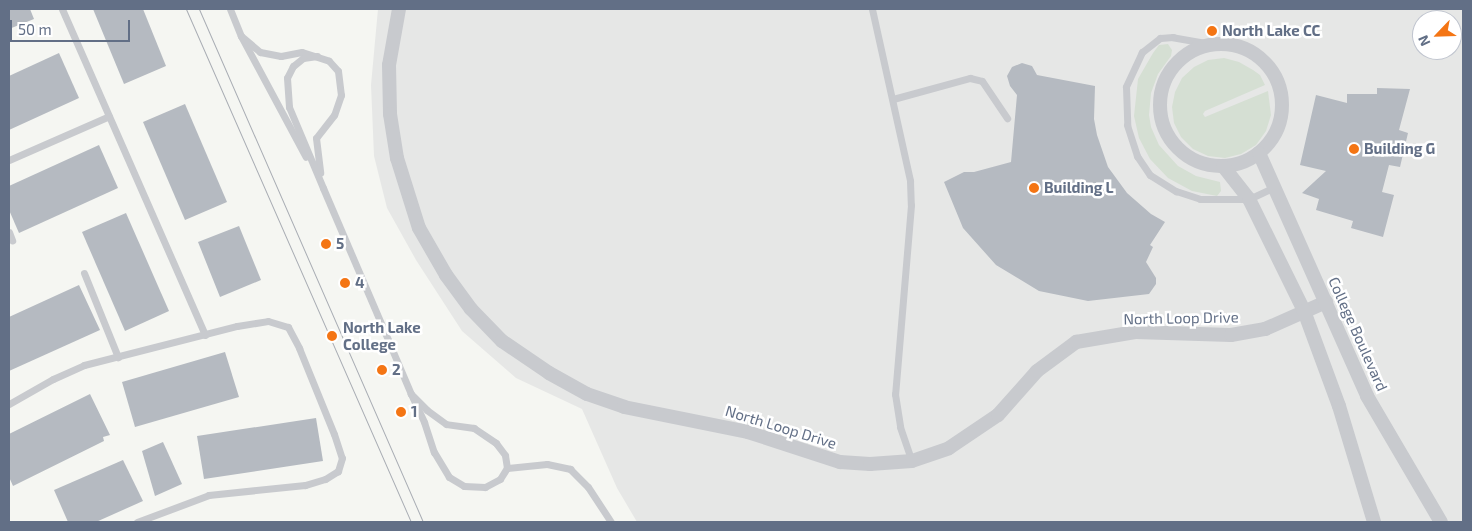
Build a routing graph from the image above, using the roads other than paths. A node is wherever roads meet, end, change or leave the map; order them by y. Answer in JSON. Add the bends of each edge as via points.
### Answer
{"nodes":[{"id":1,"x":62,"y":9,"type":"edge"},
{"id":2,"x":230,"y":9,"type":"edge"},
{"id":3,"x":399,"y":9,"type":"edge"},
{"id":4,"x":872,"y":9,"type":"edge"},
{"id":5,"x":241,"y":36,"type":"junction"},
{"id":6,"x":1211,"y":44,"type":"junction"},
{"id":7,"x":316,"y":56,"type":"junction"},
{"id":8,"x":893,"y":99,"type":"junction"},
{"id":9,"x":109,"y":116,"type":"junction"},
{"id":10,"x":1007,"y":118,"type":"dead end"},
{"id":11,"x":1259,"y":153,"type":"junction"},
{"id":12,"x":9,"y":160,"type":"edge"},
{"id":13,"x":1224,"y":166,"type":"junction"},
{"id":14,"x":323,"y":188,"type":"junction"},
{"id":15,"x":1273,"y":188,"type":"junction"},
{"id":16,"x":1249,"y":199,"type":"junction"},
{"id":17,"x":9,"y":232,"type":"edge"},
{"id":18,"x":12,"y":240,"type":"dead end"},
{"id":19,"x":84,"y":273,"type":"dead end"},
{"id":20,"x":1326,"y":302,"type":"junction"},
{"id":21,"x":1304,"y":311,"type":"junction"},
{"id":22,"x":205,"y":335,"type":"junction"},
{"id":23,"x":118,"y":357,"type":"junction"},
{"id":24,"x":411,"y":394,"type":"junction"},
{"id":25,"x":9,"y":404,"type":"edge"},
{"id":26,"x":912,"y":460,"type":"junction"},
{"id":27,"x":507,"y":468,"type":"junction"},
{"id":28,"x":137,"y":522,"type":"edge"},
{"id":29,"x":611,"y":522,"type":"edge"},
{"id":30,"x":1374,"y":522,"type":"edge"},
{"id":31,"x":1441,"y":522,"type":"edge"}],
"edges":[{"from":1,"to":9,"type":"lane"},
{"from":2,"to":5,"type":"lane"},
{"from":3,"to":26,"type":"street","name":"North Loop Drive","via":[[389,65],[390,114],[397,158],[419,228],[446,275],[471,309],[502,341],[548,373],[587,394],[624,408],[748,432],[840,462],[870,464]]},
{"from":4,"to":8,"type":"lane"},
{"from":5,"to":7,"type":"lane","via":[[260,52],[270,55],[302,52]]},
{"from":5,"to":14,"type":"lane"},
{"from":6,"to":11,"type":"street","via":[[1231,45],[1250,51],[1266,63],[1277,80],[1282,99],[1281,119],[1273,138]]},
{"from":6,"to":13,"type":"street","via":[[1192,51],[1176,63],[1165,80],[1160,112],[1169,136],[1185,154],[1203,164]]},
{"from":6,"to":16,"type":"lane","via":[[1173,37],[1160,38],[1142,52],[1126,87],[1127,126],[1137,156],[1150,175],[1176,191],[1200,199]]},
{"from":7,"to":14,"type":"lane","via":[[329,61],[338,70],[342,95],[334,115],[316,138]]},
{"from":7,"to":14,"type":"lane","via":[[303,58],[293,66],[287,78],[287,91],[289,107]]},
{"from":8,"to":10,"type":"lane","via":[[970,78],[982,81]]},
{"from":8,"to":26,"type":"lane","via":[[907,158],[911,205],[895,394],[900,426]]},
{"from":9,"to":12,"type":"lane"},
{"from":9,"to":22,"type":"lane"},
{"from":11,"to":13,"type":"street","via":[[1242,163]]},
{"from":11,"to":15,"type":"street","name":"College Boulevard"},
{"from":13,"to":16,"type":"street"},
{"from":14,"to":24,"type":"lane"},
{"from":15,"to":16,"type":"lane"},
{"from":15,"to":20,"type":"street","name":"College Boulevard"},
{"from":16,"to":21,"type":"street"},
{"from":17,"to":18,"type":"lane"},
{"from":19,"to":23,"type":"lane"},
{"from":20,"to":21,"type":"street","name":"North Loop Drive"},
{"from":20,"to":31,"type":"street","name":"College Boulevard","via":[[1367,396]]},
{"from":21,"to":26,"type":"street","name":"North Loop Drive","via":[[1264,329],[1231,335],[1135,332],[1076,342],[1037,371],[998,415],[948,448]]},
{"from":21,"to":30,"type":"street","via":[[1339,406]]},
{"from":22,"to":23,"type":"lane"},
{"from":22,"to":28,"type":"lane","via":[[268,321],[288,327],[334,434],[342,458],[338,471],[305,485],[209,495]]},
{"from":23,"to":25,"type":"lane","via":[[84,365]]},
{"from":24,"to":27,"type":"lane","via":[[446,424],[474,428],[486,435],[505,455]]},
{"from":24,"to":27,"type":"lane","via":[[434,452],[449,477],[464,486],[485,487],[500,479]]},
{"from":27,"to":29,"type":"lane","via":[[547,464],[570,469],[588,487]]}]}
